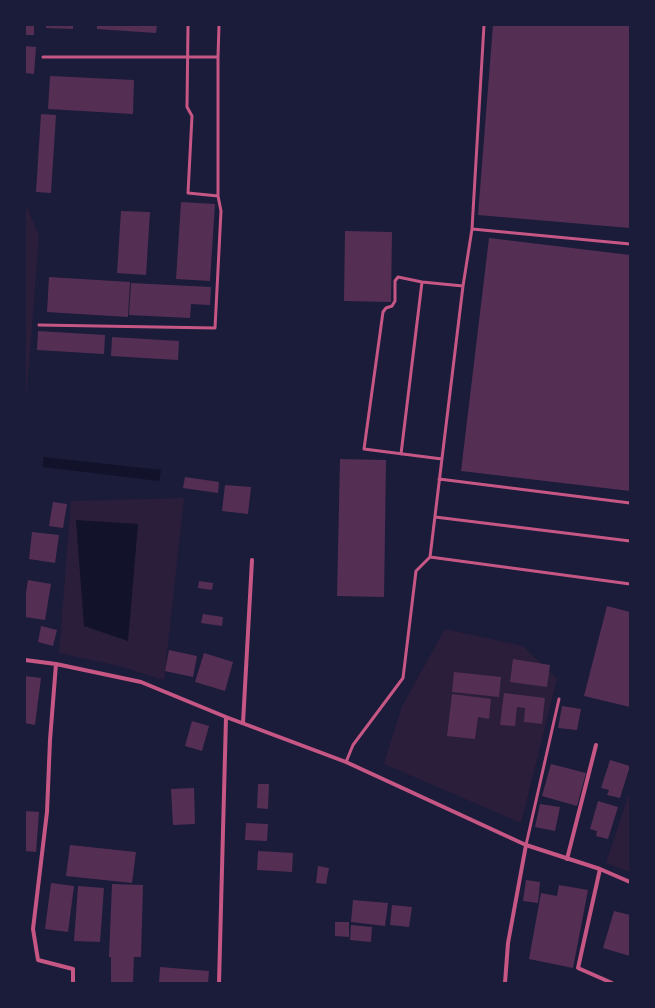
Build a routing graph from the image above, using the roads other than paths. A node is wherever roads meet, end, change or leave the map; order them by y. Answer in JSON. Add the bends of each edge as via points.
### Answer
{"nodes":[{"id":1,"x":188,"y":25,"type":"edge"},
{"id":2,"x":219,"y":25,"type":"edge"},
{"id":3,"x":484,"y":25,"type":"edge"},
{"id":4,"x":43,"y":57,"type":"dead end"},
{"id":5,"x":187,"y":57,"type":"junction"},
{"id":6,"x":218,"y":57,"type":"junction"},
{"id":7,"x":218,"y":196,"type":"junction"},
{"id":8,"x":472,"y":229,"type":"junction"},
{"id":9,"x":630,"y":244,"type":"edge"},
{"id":10,"x":422,"y":282,"type":"junction"},
{"id":11,"x":463,"y":286,"type":"junction"},
{"id":12,"x":39,"y":325,"type":"dead end"},
{"id":13,"x":401,"y":454,"type":"junction"},
{"id":14,"x":442,"y":459,"type":"junction"},
{"id":15,"x":439,"y":479,"type":"junction"},
{"id":16,"x":630,"y":503,"type":"edge"},
{"id":17,"x":435,"y":517,"type":"junction"},
{"id":18,"x":630,"y":541,"type":"edge"},
{"id":19,"x":430,"y":557,"type":"junction"},
{"id":20,"x":252,"y":560,"type":"dead end"},
{"id":21,"x":630,"y":584,"type":"edge"},
{"id":22,"x":25,"y":660,"type":"edge"},
{"id":23,"x":56,"y":664,"type":"junction"},
{"id":24,"x":559,"y":699,"type":"dead end"},
{"id":25,"x":226,"y":717,"type":"junction"},
{"id":26,"x":243,"y":722,"type":"junction"},
{"id":27,"x":596,"y":745,"type":"dead end"},
{"id":28,"x":346,"y":762,"type":"junction"},
{"id":29,"x":526,"y":845,"type":"junction"},
{"id":30,"x":567,"y":859,"type":"junction"},
{"id":31,"x":600,"y":869,"type":"junction"},
{"id":32,"x":630,"y":882,"type":"edge"},
{"id":33,"x":73,"y":983,"type":"edge"},
{"id":34,"x":219,"y":983,"type":"edge"},
{"id":35,"x":504,"y":983,"type":"edge"},
{"id":36,"x":612,"y":983,"type":"edge"}],
"edges":[{"from":1,"to":5,"type":"lane"},
{"from":2,"to":6,"type":"lane"},
{"from":3,"to":8,"type":"lane"},
{"from":4,"to":5,"type":"lane"},
{"from":5,"to":6,"type":"lane"},
{"from":5,"to":7,"type":"lane","via":[[187,107],[192,116],[188,193]]},
{"from":6,"to":7,"type":"lane"},
{"from":7,"to":12,"type":"lane","via":[[222,211],[215,328]]},
{"from":8,"to":9,"type":"lane"},
{"from":8,"to":11,"type":"lane"},
{"from":10,"to":11,"type":"lane"},
{"from":10,"to":13,"type":"lane"},
{"from":10,"to":13,"type":"lane","via":[[398,278],[395,281],[395,301],[384,312],[364,449]]},
{"from":11,"to":14,"type":"lane"},
{"from":13,"to":14,"type":"lane"},
{"from":14,"to":15,"type":"lane"},
{"from":15,"to":16,"type":"lane"},
{"from":15,"to":17,"type":"lane"},
{"from":17,"to":18,"type":"lane"},
{"from":17,"to":19,"type":"lane"},
{"from":19,"to":21,"type":"lane"},
{"from":19,"to":28,"type":"lane","via":[[416,571],[403,678],[353,745]]},
{"from":20,"to":26,"type":"street"},
{"from":22,"to":23,"type":"street"},
{"from":23,"to":25,"type":"street","via":[[141,682]]},
{"from":23,"to":33,"type":"street","via":[[48,812],[33,929],[38,960],[73,969]]},
{"from":24,"to":29,"type":"lane"},
{"from":25,"to":26,"type":"street"},
{"from":25,"to":34,"type":"street"},
{"from":26,"to":28,"type":"street"},
{"from":27,"to":30,"type":"street"},
{"from":28,"to":29,"type":"street"},
{"from":29,"to":30,"type":"street"},
{"from":29,"to":35,"type":"street","via":[[508,943]]},
{"from":30,"to":31,"type":"street"},
{"from":31,"to":32,"type":"street"},
{"from":31,"to":36,"type":"street","via":[[578,968]]}]}
